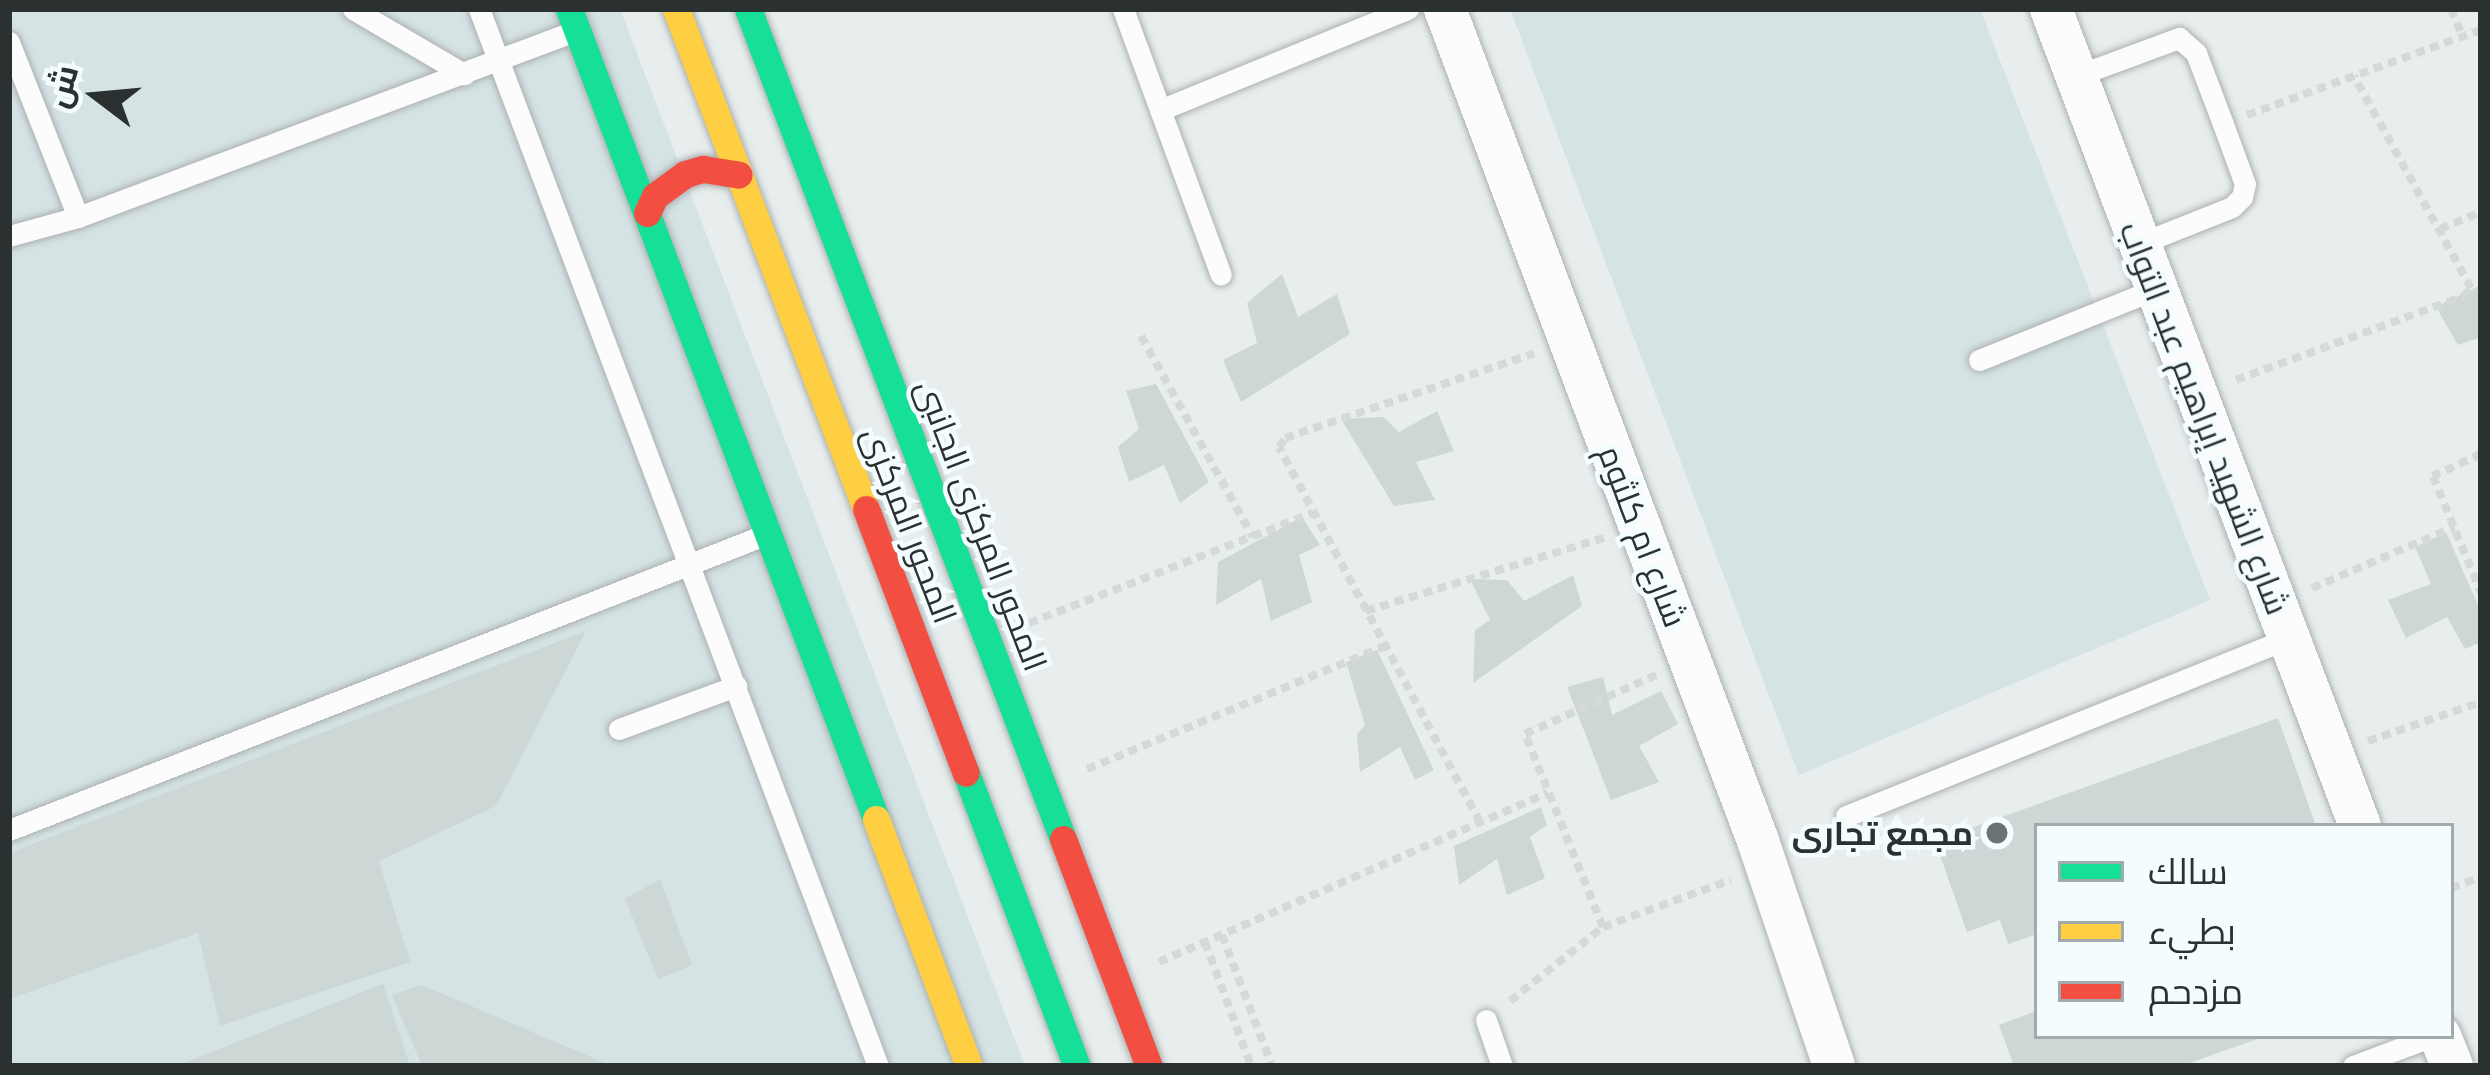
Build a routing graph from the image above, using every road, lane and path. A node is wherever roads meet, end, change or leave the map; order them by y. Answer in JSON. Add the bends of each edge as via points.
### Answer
{"nodes":[{"id":1,"x":353,"y":9,"type":"edge"},
{"id":2,"x":479,"y":9,"type":"edge"},
{"id":3,"x":676,"y":9,"type":"edge"},
{"id":4,"x":748,"y":9,"type":"edge"},
{"id":5,"x":1123,"y":9,"type":"edge"},
{"id":6,"x":1408,"y":9,"type":"edge"},
{"id":7,"x":1444,"y":9,"type":"edge"},
{"id":8,"x":2051,"y":9,"type":"edge"},
{"id":9,"x":2451,"y":9,"type":"edge"},
{"id":10,"x":573,"y":20,"type":"edge"},
{"id":11,"x":2481,"y":30,"type":"edge"},
{"id":12,"x":2463,"y":37,"type":"junction"},
{"id":13,"x":613,"y":40,"type":"dead end"},
{"id":14,"x":9,"y":42,"type":"edge"},
{"id":15,"x":498,"y":60,"type":"junction"},
{"id":16,"x":464,"y":74,"type":"junction"},
{"id":17,"x":2076,"y":76,"type":"junction"},
{"id":18,"x":2354,"y":76,"type":"junction"},
{"id":19,"x":1160,"y":110,"type":"junction"},
{"id":20,"x":2223,"y":124,"type":"junction"},
{"id":21,"x":739,"y":175,"type":"junction"},
{"id":22,"x":2481,"y":212,"type":"edge"},
{"id":23,"x":646,"y":213,"type":"junction"},
{"id":24,"x":78,"y":217,"type":"junction"},
{"id":25,"x":2440,"y":229,"type":"junction"},
{"id":26,"x":9,"y":236,"type":"edge"},
{"id":27,"x":2139,"y":244,"type":"junction"},
{"id":28,"x":1221,"y":275,"type":"dead end"},
{"id":29,"x":2156,"y":289,"type":"junction"},
{"id":30,"x":1141,"y":336,"type":"dead end"},
{"id":31,"x":1570,"y":340,"type":"junction"},
{"id":32,"x":1979,"y":360,"type":"dead end"},
{"id":33,"x":2196,"y":394,"type":"junction"},
{"id":34,"x":2481,"y":454,"type":"edge"},
{"id":35,"x":1313,"y":513,"type":"junction"},
{"id":36,"x":1640,"y":526,"type":"junction"},
{"id":37,"x":2454,"y":526,"type":"junction"},
{"id":38,"x":768,"y":533,"type":"junction"},
{"id":39,"x":1253,"y":537,"type":"junction"},
{"id":40,"x":690,"y":564,"type":"junction"},
{"id":41,"x":2481,"y":593,"type":"edge"},
{"id":42,"x":1366,"y":611,"type":"junction"},
{"id":43,"x":2282,"y":621,"type":"junction"},
{"id":44,"x":987,"y":639,"type":"junction"},
{"id":45,"x":1385,"y":646,"type":"junction"},
{"id":46,"x":1690,"y":661,"type":"junction"},
{"id":47,"x":736,"y":686,"type":"junction"},
{"id":48,"x":2481,"y":702,"type":"edge"},
{"id":49,"x":620,"y":729,"type":"dead end"},
{"id":50,"x":2332,"y":753,"type":"junction"},
{"id":51,"x":1043,"y":787,"type":"junction"},
{"id":52,"x":1548,"y":793,"type":"junction"},
{"id":53,"x":1846,"y":815,"type":"dead end"},
{"id":54,"x":1480,"y":822,"type":"junction"},
{"id":55,"x":2359,"y":823,"type":"edge"},
{"id":56,"x":9,"y":830,"type":"edge"},
{"id":57,"x":1767,"y":866,"type":"junction"},
{"id":58,"x":1603,"y":927,"type":"junction"},
{"id":59,"x":1222,"y":935,"type":"junction"},
{"id":60,"x":1205,"y":942,"type":"junction"},
{"id":61,"x":1116,"y":980,"type":"junction"},
{"id":62,"x":1486,"y":1020,"type":"joint"},
{"id":63,"x":2429,"y":1039,"type":"edge"},
{"id":64,"x":2438,"y":1039,"type":"edge"},
{"id":65,"x":878,"y":1066,"type":"edge"},
{"id":66,"x":969,"y":1066,"type":"edge"},
{"id":67,"x":1077,"y":1066,"type":"edge"},
{"id":68,"x":1149,"y":1066,"type":"edge"},
{"id":69,"x":1251,"y":1066,"type":"edge"},
{"id":70,"x":1271,"y":1066,"type":"edge"},
{"id":71,"x":1502,"y":1066,"type":"edge"},
{"id":72,"x":1834,"y":1066,"type":"edge"},
{"id":73,"x":2353,"y":1066,"type":"edge"},
{"id":74,"x":2452,"y":1066,"type":"edge"}],
"edges":[{"from":1,"to":16,"type":"lane"},
{"from":2,"to":15,"type":"lane"},
{"from":3,"to":21,"type":"main road","name":"المحور المركزى"},
{"from":4,"to":44,"type":"main road","name":"المحور المركزى الجانبى"},
{"from":5,"to":19,"type":"lane"},
{"from":6,"to":19,"type":"lane"},
{"from":7,"to":31,"type":"street","name":"شارع ام كلثوم"},
{"from":8,"to":17,"type":"street","name":"شارع الشهيد إبراهيم عبد التواب"},
{"from":9,"to":12,"type":"path"},
{"from":10,"to":13,"type":"main road"},
{"from":10,"to":15,"type":"lane"},
{"from":10,"to":23,"type":"main road"},
{"from":11,"to":12,"type":"path"},
{"from":12,"to":18,"type":"path"},
{"from":14,"to":24,"type":"lane"},
{"from":15,"to":16,"type":"lane"},
{"from":15,"to":40,"type":"lane"},
{"from":16,"to":24,"type":"lane"},
{"from":17,"to":20,"type":"lane","via":[[2179,38],[2196,53]]},
{"from":17,"to":27,"type":"street","name":"شارع الشهيد إبراهيم عبد التواب"},
{"from":18,"to":20,"type":"path"},
{"from":18,"to":25,"type":"path"},
{"from":19,"to":28,"type":"lane"},
{"from":20,"to":27,"type":"lane","via":[[2245,184],[2242,197]]},
{"from":21,"to":23,"type":"main road","via":[[685,173]]},
{"from":21,"to":67,"type":"main road","name":"المحور المركزى"},
{"from":22,"to":25,"type":"path"},
{"from":23,"to":38,"type":"main road"},
{"from":24,"to":26,"type":"lane"},
{"from":25,"to":33,"type":"path","via":[[2469,282],[2464,296]]},
{"from":27,"to":29,"type":"street","name":"شارع الشهيد إبراهيم عبد التواب"},
{"from":29,"to":32,"type":"lane"},
{"from":29,"to":33,"type":"street","name":"شارع الشهيد إبراهيم عبد التواب"},
{"from":30,"to":39,"type":"path"},
{"from":31,"to":35,"type":"path","via":[[1285,438],[1280,452]]},
{"from":31,"to":36,"type":"street","name":"شارع ام كلثوم"},
{"from":33,"to":43,"type":"street","name":"شارع الشهيد إبراهيم عبد التواب"},
{"from":34,"to":37,"type":"path","via":[[2433,476]]},
{"from":35,"to":39,"type":"path"},
{"from":35,"to":42,"type":"path"},
{"from":36,"to":42,"type":"path"},
{"from":36,"to":46,"type":"street","name":"شارع ام كلثوم"},
{"from":37,"to":41,"type":"path"},
{"from":37,"to":43,"type":"path"},
{"from":38,"to":40,"type":"lane"},
{"from":38,"to":66,"type":"main road"},
{"from":39,"to":44,"type":"path"},
{"from":40,"to":47,"type":"lane"},
{"from":40,"to":56,"type":"lane"},
{"from":42,"to":45,"type":"path"},
{"from":43,"to":50,"type":"street","name":"شارع الشهيد إبراهيم عبد التواب"},
{"from":43,"to":53,"type":"lane"},
{"from":44,"to":51,"type":"main road","name":"المحور المركزى الجانبى"},
{"from":45,"to":51,"type":"path"},
{"from":45,"to":54,"type":"path"},
{"from":46,"to":52,"type":"path","via":[[1528,729]]},
{"from":46,"to":57,"type":"street","name":"شارع ام كلثوم"},
{"from":47,"to":49,"type":"lane"},
{"from":47,"to":65,"type":"lane"},
{"from":48,"to":50,"type":"path"},
{"from":50,"to":55,"type":"street","name":"شارع الشهيد إبراهيم عبد التواب"},
{"from":51,"to":61,"type":"main road","name":"المحور المركزى الجانبى"},
{"from":52,"to":54,"type":"path"},
{"from":52,"to":58,"type":"path"},
{"from":54,"to":59,"type":"path"},
{"from":57,"to":58,"type":"path"},
{"from":57,"to":72,"type":"street","name":"شارع ام كلثوم"},
{"from":58,"to":62,"type":"path"},
{"from":59,"to":60,"type":"path"},
{"from":59,"to":70,"type":"path"},
{"from":60,"to":61,"type":"path"},
{"from":60,"to":69,"type":"path"},
{"from":61,"to":68,"type":"main road","name":"المحور المركزى الجانبى"},
{"from":62,"to":71,"type":"lane"},
{"from":63,"to":73,"type":"lane"},
{"from":64,"to":74,"type":"street"}]}
